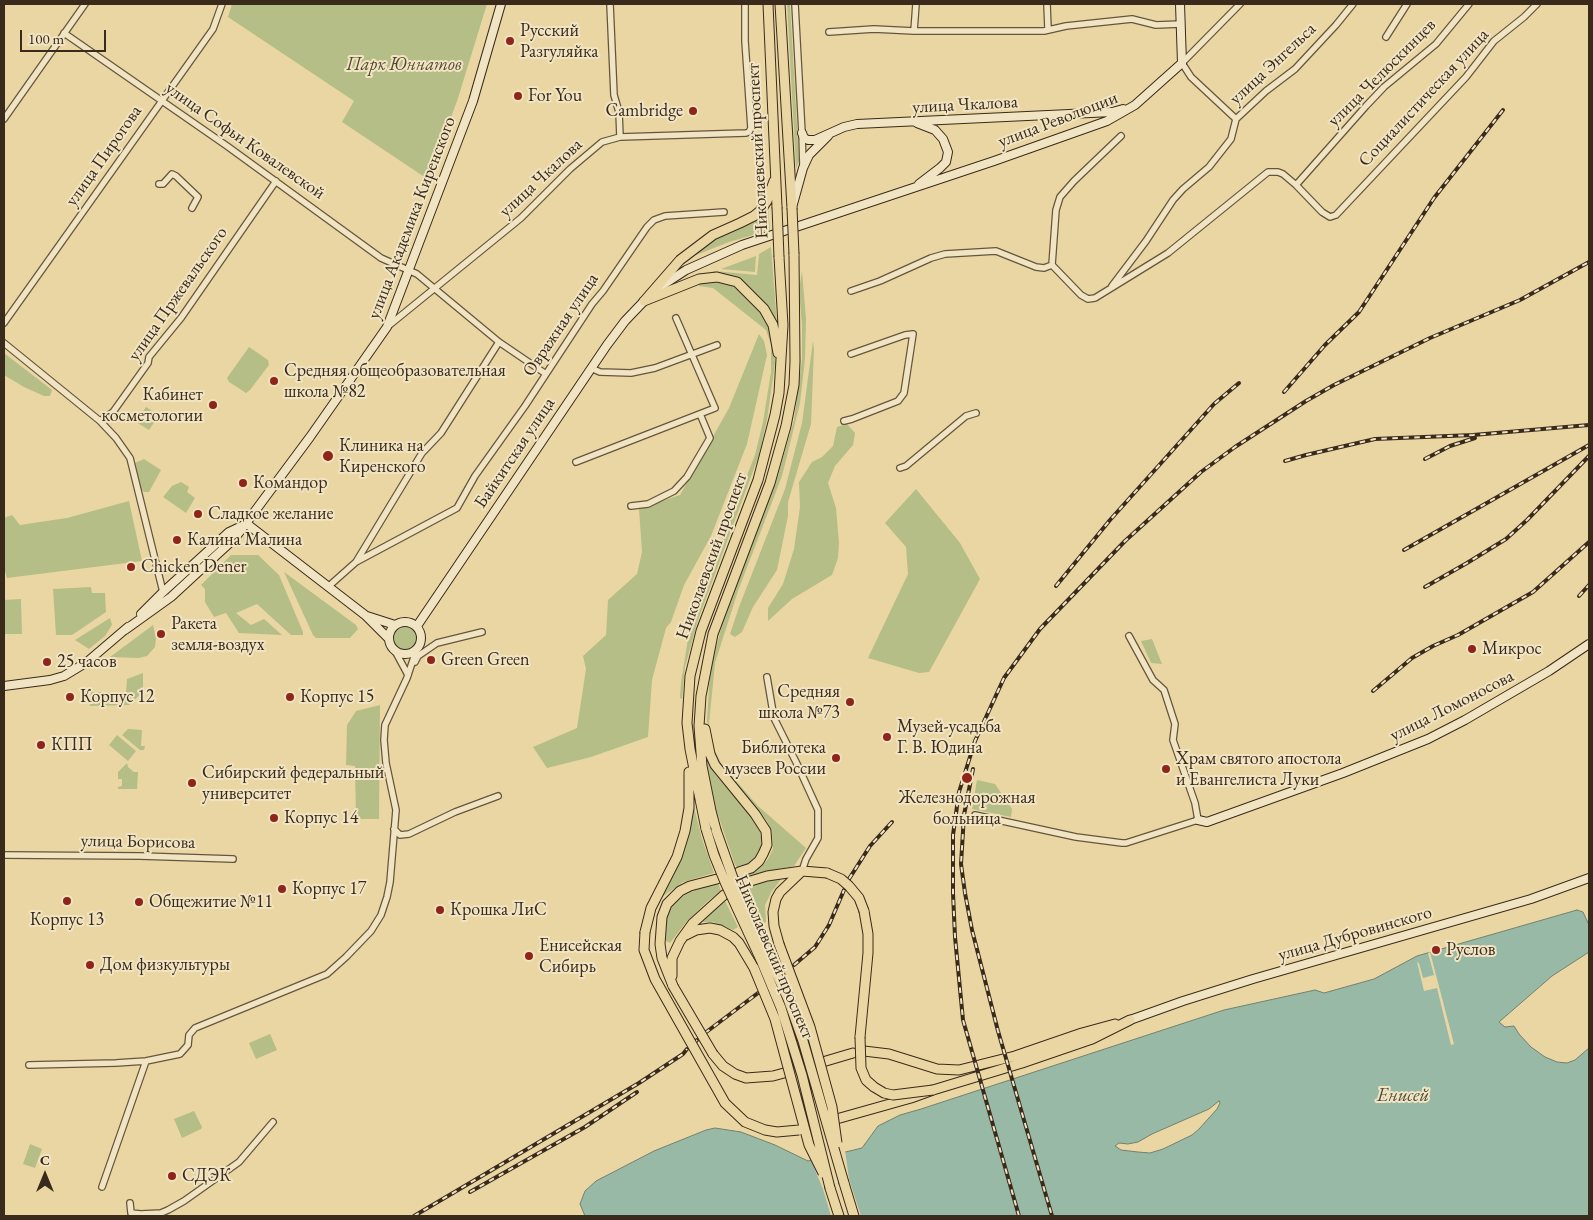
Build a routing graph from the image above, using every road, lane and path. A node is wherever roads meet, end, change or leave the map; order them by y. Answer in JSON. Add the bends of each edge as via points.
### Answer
{"nodes":[{"id":1,"x":85,"y":4,"type":"edge"},
{"id":2,"x":222,"y":4,"type":"edge"},
{"id":3,"x":501,"y":4,"type":"edge"},
{"id":4,"x":610,"y":4,"type":"edge"},
{"id":5,"x":745,"y":4,"type":"edge"},
{"id":6,"x":768,"y":4,"type":"edge"},
{"id":7,"x":780,"y":4,"type":"edge"},
{"id":8,"x":796,"y":4,"type":"edge"},
{"id":9,"x":916,"y":4,"type":"edge"},
{"id":10,"x":1047,"y":4,"type":"edge"},
{"id":11,"x":1180,"y":4,"type":"edge"},
{"id":12,"x":1240,"y":4,"type":"edge"},
{"id":13,"x":1353,"y":4,"type":"edge"},
{"id":14,"x":1407,"y":4,"type":"edge"},
{"id":15,"x":1469,"y":4,"type":"edge"},
{"id":16,"x":1537,"y":4,"type":"edge"},
{"id":17,"x":1181,"y":24,"type":"junction"},
{"id":18,"x":1048,"y":29,"type":"junction"},
{"id":19,"x":914,"y":31,"type":"junction"},
{"id":20,"x":829,"y":32,"type":"dead end"},
{"id":21,"x":64,"y":33,"type":"junction"},
{"id":22,"x":1386,"y":37,"type":"dead end"},
{"id":23,"x":1182,"y":64,"type":"junction"},
{"id":24,"x":162,"y":100,"type":"junction"},
{"id":25,"x":1135,"y":105,"type":"junction"},
{"id":26,"x":4,"y":119,"type":"edge"},
{"id":27,"x":1236,"y":119,"type":"junction"},
{"id":28,"x":915,"y":122,"type":"junction"},
{"id":29,"x":802,"y":133,"type":"junction"},
{"id":30,"x":830,"y":135,"type":"junction"},
{"id":31,"x":1121,"y":136,"type":"dead end"},
{"id":32,"x":620,"y":137,"type":"junction"},
{"id":33,"x":803,"y":168,"type":"junction"},
{"id":34,"x":776,"y":174,"type":"junction"},
{"id":35,"x":276,"y":181,"type":"junction"},
{"id":36,"x":159,"y":184,"type":"dead end"},
{"id":37,"x":1296,"y":185,"type":"junction"},
{"id":38,"x":908,"y":190,"type":"junction"},
{"id":39,"x":192,"y":208,"type":"dead end"},
{"id":40,"x":792,"y":208,"type":"junction"},
{"id":41,"x":724,"y":212,"type":"dead end"},
{"id":42,"x":1052,"y":265,"type":"junction"},
{"id":43,"x":410,"y":270,"type":"junction"},
{"id":44,"x":434,"y":288,"type":"junction"},
{"id":45,"x":1110,"y":289,"type":"junction"},
{"id":46,"x":851,"y":291,"type":"dead end"},
{"id":47,"x":644,"y":301,"type":"junction"},
{"id":48,"x":676,"y":318,"type":"dead end"},
{"id":49,"x":4,"y":323,"type":"edge"},
{"id":50,"x":388,"y":327,"type":"junction"},
{"id":51,"x":4,"y":342,"type":"edge"},
{"id":52,"x":499,"y":342,"type":"junction"},
{"id":53,"x":717,"y":345,"type":"dead end"},
{"id":54,"x":851,"y":354,"type":"dead end"},
{"id":55,"x":692,"y":355,"type":"junction"},
{"id":56,"x":591,"y":368,"type":"junction"},
{"id":57,"x":780,"y":368,"type":"junction"},
{"id":58,"x":546,"y":374,"type":"junction"},
{"id":59,"x":976,"y":412,"type":"dead end"},
{"id":60,"x":700,"y":414,"type":"junction"},
{"id":61,"x":100,"y":421,"type":"junction"},
{"id":62,"x":844,"y":421,"type":"dead end"},
{"id":63,"x":576,"y":462,"type":"dead end"},
{"id":64,"x":900,"y":468,"type":"dead end"},
{"id":65,"x":632,"y":506,"type":"dead end"},
{"id":66,"x":247,"y":524,"type":"junction"},
{"id":67,"x":356,"y":562,"type":"junction"},
{"id":68,"x":328,"y":586,"type":"junction"},
{"id":69,"x":162,"y":592,"type":"junction"},
{"id":70,"x":365,"y":615,"type":"junction"},
{"id":71,"x":395,"y":625,"type":"junction"},
{"id":72,"x":416,"y":626,"type":"junction"},
{"id":73,"x":125,"y":630,"type":"junction"},
{"id":74,"x":482,"y":632,"type":"dead end"},
{"id":75,"x":1129,"y":636,"type":"dead end"},
{"id":76,"x":389,"y":639,"type":"junction"},
{"id":77,"x":1589,"y":644,"type":"edge"},
{"id":78,"x":394,"y":649,"type":"junction"},
{"id":79,"x":416,"y":651,"type":"junction"},
{"id":80,"x":408,"y":675,"type":"junction"},
{"id":81,"x":768,"y":677,"type":"dead end"},
{"id":82,"x":4,"y":686,"type":"edge"},
{"id":83,"x":701,"y":696,"type":"junction"},
{"id":84,"x":690,"y":749,"type":"junction"},
{"id":85,"x":498,"y":796,"type":"dead end"},
{"id":86,"x":975,"y":815,"type":"dead end"},
{"id":87,"x":1198,"y":820,"type":"junction"},
{"id":88,"x":394,"y":829,"type":"junction"},
{"id":89,"x":4,"y":855,"type":"edge"},
{"id":90,"x":233,"y":859,"type":"dead end"},
{"id":91,"x":739,"y":872,"type":"dead end"},
{"id":92,"x":802,"y":872,"type":"junction"},
{"id":93,"x":717,"y":878,"type":"dead end"},
{"id":94,"x":1589,"y":878,"type":"edge"},
{"id":95,"x":744,"y":883,"type":"dead end"},
{"id":96,"x":724,"y":895,"type":"dead end"},
{"id":97,"x":684,"y":937,"type":"junction"},
{"id":98,"x":673,"y":986,"type":"junction"},
{"id":99,"x":1130,"y":1020,"type":"junction"},
{"id":100,"x":864,"y":1051,"type":"dead end"},
{"id":101,"x":854,"y":1053,"type":"dead end"},
{"id":102,"x":146,"y":1061,"type":"junction"},
{"id":103,"x":826,"y":1061,"type":"dead end"},
{"id":104,"x":29,"y":1065,"type":"dead end"},
{"id":105,"x":784,"y":1073,"type":"dead end"},
{"id":106,"x":933,"y":1090,"type":"junction"},
{"id":107,"x":840,"y":1118,"type":"dead end"},
{"id":108,"x":273,"y":1122,"type":"dead end"},
{"id":109,"x":799,"y":1130,"type":"dead end"},
{"id":110,"x":844,"y":1182,"type":"junction"},
{"id":111,"x":102,"y":1187,"type":"dead end"},
{"id":112,"x":830,"y":1188,"type":"junction"},
{"id":113,"x":130,"y":1203,"type":"dead end"},
{"id":114,"x":839,"y":1216,"type":"edge"},
{"id":115,"x":854,"y":1216,"type":"edge"}],
"edges":[{"from":1,"to":21,"type":"street"},
{"from":2,"to":24,"type":"street","name":"улица Пирогова","via":[[213,29]]},
{"from":3,"to":43,"type":"main road","name":"улица Академика Киренского","via":[[473,101]]},
{"from":4,"to":32,"type":"street","via":[[614,95],[620,112]]},
{"from":5,"to":32,"type":"street","name":"улица Чкалова","via":[[751,128],[746,133]]},
{"from":6,"to":34,"type":"main road","name":"Николаевский проспект"},
{"from":7,"to":40,"type":"main road","name":"Николаевский проспект"},
{"from":8,"to":29,"type":"street"},
{"from":9,"to":19,"type":"street"},
{"from":10,"to":18,"type":"street"},
{"from":11,"to":17,"type":"main road"},
{"from":12,"to":23,"type":"street","name":"улица Революции"},
{"from":13,"to":27,"type":"street","name":"улица Энгельса","via":[[1295,68]]},
{"from":14,"to":22,"type":"street"},
{"from":15,"to":37,"type":"street","name":"улица Челюскинцев","via":[[1436,44],[1366,106]]},
{"from":16,"to":37,"type":"street","name":"Социалистическая улица","via":[[1494,42],[1466,77],[1336,215],[1330,217],[1322,212]]},
{"from":17,"to":18,"type":"street","via":[[1156,25],[1132,19]]},
{"from":17,"to":23,"type":"main road"},
{"from":18,"to":19,"type":"street"},
{"from":19,"to":20,"type":"street"},
{"from":21,"to":24,"type":"street","name":"улица Софьи Ковалевской"},
{"from":21,"to":26,"type":"street"},
{"from":23,"to":25,"type":"main road","name":"улица Революции"},
{"from":23,"to":27,"type":"street","via":[[1191,77]]},
{"from":24,"to":35,"type":"street","name":"улица Софьи Ковалевской"},
{"from":24,"to":49,"type":"street","name":"улица Пирогова"},
{"from":25,"to":28,"type":"main road","name":"улица Чкалова","via":[[1112,112]]},
{"from":25,"to":38,"type":"main road","name":"улица Революции","via":[[1107,121]]},
{"from":27,"to":45,"type":"street","name":"улица Энгельса","via":[[1231,139],[1209,168],[1173,200]]},
{"from":28,"to":30,"type":"main road","name":"улица Чкалова","via":[[857,124]]},
{"from":28,"to":38,"type":"main road","via":[[935,130],[948,152],[946,162],[940,168]]},
{"from":29,"to":30,"type":"main road","name":"улица Чкалова","via":[[808,140]]},
{"from":29,"to":33,"type":"street"},
{"from":30,"to":33,"type":"main road","via":[[809,155]]},
{"from":31,"to":42,"type":"street","via":[[1060,197]]},
{"from":32,"to":44,"type":"street","name":"улица Чкалова","via":[[602,142],[570,168],[521,218]]},
{"from":33,"to":40,"type":"main road"},
{"from":34,"to":47,"type":"main road","via":[[760,211],[713,235],[680,260]]},
{"from":34,"to":57,"type":"main road","name":"Николаевский проспект","bridge":true,"via":[[783,325]]},
{"from":35,"to":43,"type":"street","name":"улица Софьи Ковалевской","via":[[381,258]]},
{"from":35,"to":61,"type":"street","name":"улица Пржевальского","via":[[113,412]]},
{"from":36,"to":39,"type":"street","via":[[172,174],[176,176],[198,197]]},
{"from":37,"to":45,"type":"street","via":[[1283,174],[1268,172],[1168,253]]},
{"from":38,"to":47,"type":"main road","name":"улица Революции","via":[[769,235],[706,260],[665,283]]},
{"from":40,"to":83,"type":"main road","name":"Николаевский проспект","bridge":true,"via":[[794,385],[770,482],[713,634]]},
{"from":41,"to":58,"type":"street","name":"Овражная улица","via":[[665,216],[654,220],[592,304]]},
{"from":42,"to":45,"type":"street","via":[[1081,295],[1088,298],[1095,298]]},
{"from":42,"to":46,"type":"street","via":[[1036,267],[996,251],[945,254]]},
{"from":43,"to":44,"type":"street"},
{"from":43,"to":50,"type":"main road","name":"улица Академика Киренского"},
{"from":44,"to":50,"type":"street","name":"улица Чкалова"},
{"from":44,"to":52,"type":"street"},
{"from":47,"to":56,"type":"main road","name":"Байкитская улица"},
{"from":47,"to":57,"type":"main road","via":[[699,279],[716,277],[737,282],[764,309],[773,325]]},
{"from":48,"to":55,"type":"street"},
{"from":50,"to":66,"type":"main road","name":"улица Академика Киренского"},
{"from":51,"to":61,"type":"street"},
{"from":52,"to":58,"type":"street"},
{"from":52,"to":67,"type":"street","via":[[440,432],[422,453]]},
{"from":53,"to":55,"type":"street"},
{"from":54,"to":62,"type":"street","via":[[913,334],[904,394],[898,401]]},
{"from":55,"to":56,"type":"street","via":[[656,368],[631,372],[600,372]]},
{"from":55,"to":60,"type":"street","via":[[715,408]]},
{"from":56,"to":72,"type":"main road","name":"Байкитская улица"},
{"from":57,"to":84,"type":"main road","name":"Николаевский проспект","via":[[775,415],[758,480],[694,655],[687,723]]},
{"from":58,"to":67,"type":"street","name":"Овражная улица","via":[[475,476],[457,508]]},
{"from":59,"to":64,"type":"street","via":[[966,416]]},
{"from":60,"to":63,"type":"street"},
{"from":60,"to":65,"type":"street","via":[[710,438],[687,477],[674,491],[648,504]]},
{"from":61,"to":69,"type":"street","via":[[130,458]]},
{"from":66,"to":68,"type":"main road"},
{"from":66,"to":69,"type":"main road","name":"улица Академика Киренского","via":[[229,532]]},
{"from":66,"to":73,"type":"main road","name":"улица Академика Киренского","via":[[171,597]]},
{"from":67,"to":68,"type":"street"},
{"from":68,"to":70,"type":"main road"},
{"from":69,"to":73,"type":"main road","name":"улица Академика Киренского"},
{"from":70,"to":71,"type":"main road"},
{"from":70,"to":76,"type":"main road"},
{"from":71,"to":72,"type":"main road","via":[[409,622]]},
{"from":71,"to":76,"type":"main road"},
{"from":72,"to":79,"type":"main road","via":[[422,640]]},
{"from":73,"to":82,"type":"main road","name":"улица Академика Киренского","via":[[87,662],[64,676]]},
{"from":74,"to":80,"type":"street","via":[[427,648],[418,656]]},
{"from":75,"to":87,"type":"street","via":[[1153,680],[1164,690],[1175,724],[1173,740],[1196,804]]},
{"from":76,"to":78,"type":"main road"},
{"from":77,"to":87,"type":"main road","name":"улица Ломоносова","via":[[1466,720],[1428,739],[1208,822]]},
{"from":78,"to":79,"type":"main road","via":[[402,654]]},
{"from":78,"to":80,"type":"street"},
{"from":79,"to":80,"type":"street"},
{"from":80,"to":88,"type":"street","via":[[385,725],[386,763],[396,810]]},
{"from":81,"to":92,"type":"street","via":[[774,718],[818,810],[818,838]]},
{"from":83,"to":91,"type":"main road","via":[[710,754],[766,830],[767,845],[759,861]]},
{"from":83,"to":110,"type":"main road","name":"Николаевский проспект","bridge":true,"via":[[702,766],[710,811],[734,881],[788,999]]},
{"from":84,"to":109,"type":"main road","bridge":true,"via":[[688,822],[677,858],[651,908],[644,950],[654,979],[725,1103],[745,1122],[765,1130]]},
{"from":84,"to":112,"type":"main road","name":"Николаевский проспект","bridge":true,"via":[[714,855],[781,1008],[800,1066]]},
{"from":85,"to":88,"type":"street","via":[[409,834],[400,835]]},
{"from":86,"to":87,"type":"street","name":"улица Ломоносова","via":[[1076,838],[1122,843]]},
{"from":88,"to":102,"type":"street","via":[[390,882],[382,915],[336,967],[327,974],[195,1028],[180,1054]]},
{"from":89,"to":90,"type":"street","name":"улица Борисова"},
{"from":92,"to":95,"type":"main road","via":[[767,876]]},
{"from":92,"to":106,"type":"main road","bridge":true,"via":[[827,873],[841,879],[859,898],[864,911],[868,953],[860,1037],[861,1068],[866,1080],[884,1093],[893,1095]]},
{"from":92,"to":110,"type":"main road","bridge":true,"via":[[776,899],[774,926],[819,1059],[832,1108]]},
{"from":93,"to":98,"type":"main road","via":[[690,886],[673,897],[662,917],[662,958]]},
{"from":94,"to":99,"type":"main road","name":"улица Дубровинского","via":[[1531,899],[1254,979]]},
{"from":96,"to":97,"type":"main road","via":[[693,923]]},
{"from":97,"to":98,"type":"main road","via":[[672,958]]},
{"from":97,"to":112,"type":"main road","bridge":true,"via":[[696,930],[720,930],[739,943],[754,968],[775,1019],[809,1145]]},
{"from":98,"to":105,"type":"main road","bridge":true,"via":[[723,1066],[746,1078]]},
{"from":99,"to":100,"type":"main road","via":[[960,1070],[937,1070],[889,1054]]},
{"from":99,"to":106,"type":"main road","via":[[1092,1039]]},
{"from":101,"to":103,"type":"main road"},
{"from":102,"to":104,"type":"street"},
{"from":102,"to":111,"type":"street"},
{"from":106,"to":107,"type":"main road","bridge":true},
{"from":108,"to":113,"type":"street","via":[[238,1162],[184,1201],[161,1213],[141,1214],[131,1213]]},
{"from":110,"to":115,"type":"main road"},
{"from":112,"to":114,"type":"main road"}]}
